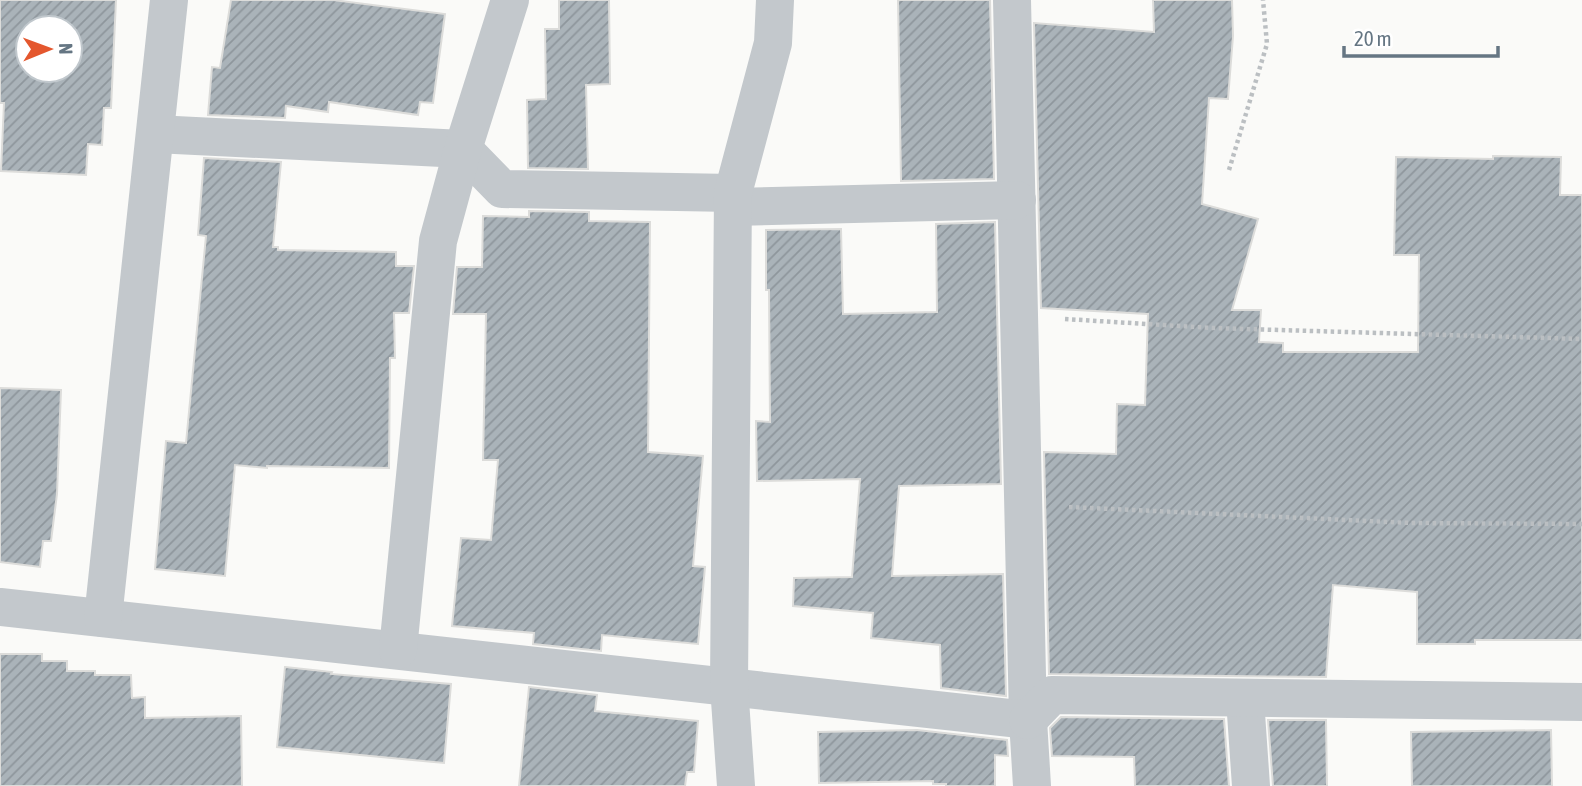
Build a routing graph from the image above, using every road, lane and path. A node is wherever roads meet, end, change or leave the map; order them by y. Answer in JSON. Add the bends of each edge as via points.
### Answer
{"nodes":[{"id":1,"x":169,"y":0,"type":"edge"},
{"id":2,"x":510,"y":0,"type":"edge"},
{"id":3,"x":775,"y":0,"type":"edge"},
{"id":4,"x":1012,"y":0,"type":"edge"},
{"id":5,"x":1263,"y":0,"type":"edge"},
{"id":6,"x":155,"y":134,"type":"junction"},
{"id":7,"x":463,"y":149,"type":"junction"},
{"id":8,"x":1229,"y":170,"type":"dead end"},
{"id":9,"x":733,"y":200,"type":"junction"},
{"id":10,"x":1017,"y":200,"type":"junction"},
{"id":11,"x":1020,"y":316,"type":"junction"},
{"id":12,"x":1582,"y":339,"type":"edge"},
{"id":13,"x":1024,"y":505,"type":"junction"},
{"id":14,"x":1582,"y":524,"type":"edge"},
{"id":15,"x":0,"y":607,"type":"edge"},
{"id":16,"x":103,"y":618,"type":"junction"},
{"id":17,"x":398,"y":650,"type":"junction"},
{"id":18,"x":729,"y":686,"type":"junction"},
{"id":19,"x":1245,"y":699,"type":"junction"},
{"id":20,"x":1582,"y":702,"type":"edge"},
{"id":21,"x":1028,"y":720,"type":"junction"},
{"id":22,"x":736,"y":786,"type":"edge"},
{"id":23,"x":1032,"y":786,"type":"edge"},
{"id":24,"x":1251,"y":786,"type":"edge"}],
"edges":[{"from":1,"to":6,"type":"street"},
{"from":2,"to":7,"type":"street"},
{"from":3,"to":9,"type":"street","via":[[773,43]]},
{"from":4,"to":10,"type":"street"},
{"from":5,"to":8,"type":"path","via":[[1267,44]]},
{"from":6,"to":7,"type":"street"},
{"from":6,"to":16,"type":"street"},
{"from":7,"to":9,"type":"street","via":[[502,189]]},
{"from":7,"to":17,"type":"street","via":[[438,242]]},
{"from":9,"to":10,"type":"street"},
{"from":9,"to":18,"type":"street"},
{"from":10,"to":11,"type":"street"},
{"from":11,"to":12,"type":"path","via":[[1212,328]]},
{"from":11,"to":13,"type":"street"},
{"from":13,"to":14,"type":"path","via":[[1411,523]]},
{"from":13,"to":21,"type":"street"},
{"from":15,"to":16,"type":"street"},
{"from":16,"to":17,"type":"street"},
{"from":17,"to":18,"type":"street"},
{"from":18,"to":21,"type":"street"},
{"from":18,"to":22,"type":"street"},
{"from":19,"to":20,"type":"street"},
{"from":19,"to":21,"type":"street","via":[[1052,695]]},
{"from":19,"to":24,"type":"street"},
{"from":21,"to":23,"type":"street"}]}
